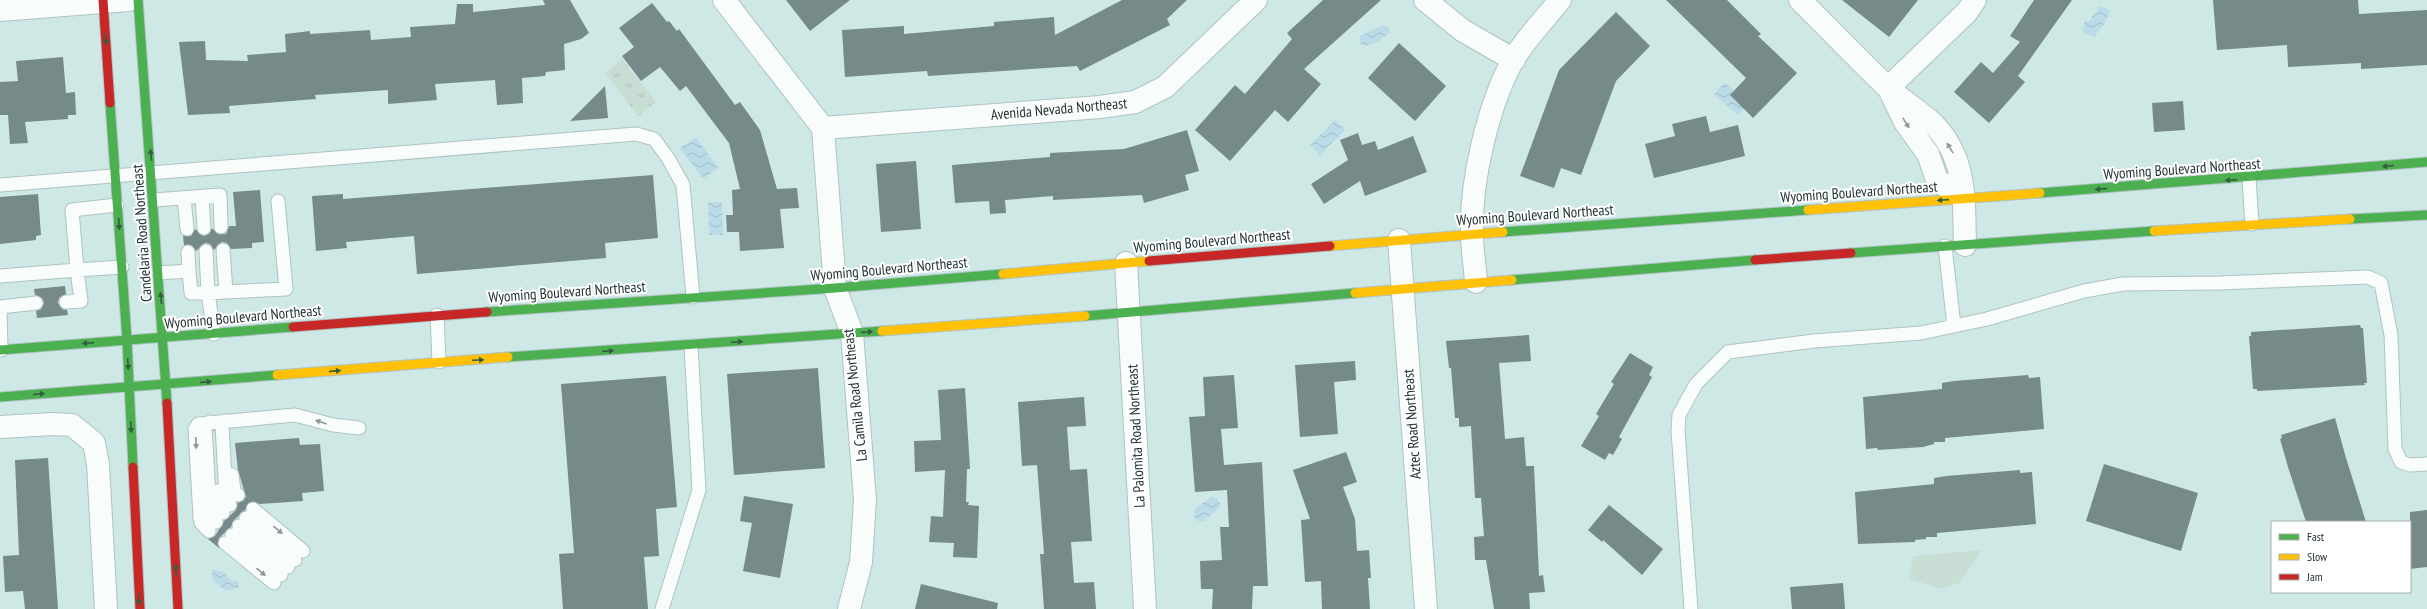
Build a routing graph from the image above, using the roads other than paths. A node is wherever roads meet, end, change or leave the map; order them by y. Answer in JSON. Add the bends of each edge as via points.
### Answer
{"nodes":[{"id":1,"x":128,"y":0,"type":"edge"},
{"id":2,"x":138,"y":0,"type":"edge"},
{"id":3,"x":724,"y":0,"type":"edge"},
{"id":4,"x":1256,"y":0,"type":"edge"},
{"id":5,"x":1425,"y":0,"type":"edge"},
{"id":6,"x":1560,"y":0,"type":"edge"},
{"id":7,"x":1800,"y":0,"type":"edge"},
{"id":8,"x":1975,"y":0,"type":"edge"},
{"id":9,"x":103,"y":1,"type":"edge"},
{"id":10,"x":0,"y":10,"type":"edge"},
{"id":11,"x":1514,"y":60,"type":"junction"},
{"id":12,"x":1888,"y":88,"type":"junction"},
{"id":13,"x":823,"y":128,"type":"junction"},
{"id":14,"x":2427,"y":162,"type":"edge"},
{"id":15,"x":152,"y":173,"type":"junction"},
{"id":16,"x":116,"y":176,"type":"junction"},
{"id":17,"x":2249,"y":178,"type":"junction"},
{"id":18,"x":0,"y":185,"type":"edge"},
{"id":19,"x":202,"y":197,"type":"junction"},
{"id":20,"x":184,"y":198,"type":"junction"},
{"id":21,"x":1964,"y":198,"type":"junction"},
{"id":22,"x":154,"y":200,"type":"junction"},
{"id":23,"x":278,"y":201,"type":"dead end"},
{"id":24,"x":118,"y":205,"type":"junction"},
{"id":25,"x":2427,"y":215,"type":"edge"},
{"id":26,"x":2252,"y":224,"type":"junction"},
{"id":27,"x":222,"y":227,"type":"dead end"},
{"id":28,"x":204,"y":228,"type":"dead end"},
{"id":29,"x":187,"y":229,"type":"dead end"},
{"id":30,"x":1472,"y":234,"type":"junction"},
{"id":31,"x":1400,"y":240,"type":"junction"},
{"id":32,"x":1955,"y":246,"type":"junction"},
{"id":33,"x":223,"y":250,"type":"dead end"},
{"id":34,"x":206,"y":251,"type":"dead end"},
{"id":35,"x":188,"y":252,"type":"dead end"},
{"id":36,"x":1126,"y":262,"type":"junction"},
{"id":37,"x":122,"y":267,"type":"junction"},
{"id":38,"x":77,"y":270,"type":"junction"},
{"id":39,"x":189,"y":271,"type":"junction"},
{"id":40,"x":159,"y":273,"type":"junction"},
{"id":41,"x":0,"y":276,"type":"edge"},
{"id":42,"x":1476,"y":282,"type":"junction"},
{"id":43,"x":835,"y":288,"type":"junction"},
{"id":44,"x":1402,"y":288,"type":"junction"},
{"id":45,"x":226,"y":292,"type":"junction"},
{"id":46,"x":208,"y":293,"type":"junction"},
{"id":47,"x":693,"y":298,"type":"junction"},
{"id":48,"x":66,"y":302,"type":"dead end"},
{"id":49,"x":36,"y":304,"type":"dead end"},
{"id":50,"x":0,"y":307,"type":"edge"},
{"id":51,"x":1129,"y":312,"type":"junction"},
{"id":52,"x":437,"y":315,"type":"junction"},
{"id":53,"x":1954,"y":326,"type":"junction"},
{"id":54,"x":852,"y":333,"type":"junction"},
{"id":55,"x":214,"y":334,"type":"junction"},
{"id":56,"x":164,"y":337,"type":"junction"},
{"id":57,"x":127,"y":340,"type":"junction"},
{"id":58,"x":691,"y":346,"type":"junction"},
{"id":59,"x":1,"y":350,"type":"edge"},
{"id":60,"x":439,"y":362,"type":"junction"},
{"id":61,"x":167,"y":385,"type":"junction"},
{"id":62,"x":129,"y":388,"type":"junction"},
{"id":63,"x":0,"y":397,"type":"edge"},
{"id":64,"x":221,"y":421,"type":"junction"},
{"id":65,"x":0,"y":427,"type":"edge"},
{"id":66,"x":359,"y":428,"type":"dead end"},
{"id":67,"x":2427,"y":464,"type":"edge"},
{"id":68,"x":239,"y":526,"type":"junction"},
{"id":69,"x":288,"y":567,"type":"junction"},
{"id":70,"x":106,"y":609,"type":"edge"},
{"id":71,"x":140,"y":609,"type":"edge"},
{"id":72,"x":178,"y":609,"type":"edge"},
{"id":73,"x":662,"y":609,"type":"edge"},
{"id":74,"x":849,"y":609,"type":"edge"},
{"id":75,"x":1145,"y":609,"type":"edge"},
{"id":76,"x":1426,"y":609,"type":"edge"},
{"id":77,"x":1691,"y":609,"type":"edge"}],
"edges":[{"from":1,"to":9,"type":"street"},
{"from":15,"to":2,"type":"main road","name":"Candelaria Road Northeast","one_way":true},
{"from":3,"to":13,"type":"street"},
{"from":4,"to":13,"type":"street","name":"Avenida Nevada Northeast","via":[[1165,87],[1135,102],[1100,107]]},
{"from":5,"to":11,"type":"street","via":[[1462,30]]},
{"from":6,"to":11,"type":"street"},
{"from":7,"to":12,"type":"street"},
{"from":8,"to":12,"type":"street","via":[[1967,12]]},
{"from":9,"to":10,"type":"street"},
{"from":9,"to":16,"type":"main road","name":"Candelaria Road Northeast","one_way":true},
{"from":11,"to":30,"type":"street","via":[[1495,100],[1483,148],[1473,204]]},
{"from":12,"to":21,"type":"street","via":[[1905,122],[1928,154],[1936,180]]},
{"from":13,"to":43,"type":"street","name":"La Camila Road Northeast"},
{"from":14,"to":17,"type":"main road","name":"Wyoming Boulevard Northeast","one_way":true},
{"from":15,"to":16,"type":"lane"},
{"from":15,"to":22,"type":"main road","name":"Candelaria Road Northeast"},
{"from":15,"to":47,"type":"lane","via":[[636,134],[654,139],[683,185]]},
{"from":16,"to":18,"type":"lane"},
{"from":16,"to":24,"type":"main road","name":"Candelaria Road Northeast"},
{"from":17,"to":21,"type":"main road","name":"Wyoming Boulevard Northeast","one_way":true},
{"from":17,"to":26,"type":"lane"},
{"from":19,"to":20,"type":"lane"},
{"from":19,"to":27,"type":"lane","via":[[220,195]]},
{"from":19,"to":28,"type":"lane"},
{"from":20,"to":22,"type":"lane"},
{"from":20,"to":29,"type":"lane"},
{"from":21,"to":30,"type":"main road","name":"Wyoming Boulevard Northeast","one_way":true},
{"from":21,"to":32,"type":"street"},
{"from":22,"to":40,"type":"main road","name":"Candelaria Road Northeast"},
{"from":23,"to":45,"type":"lane","via":[[286,289]]},
{"from":24,"to":37,"type":"main road","name":"Candelaria Road Northeast","one_way":true},
{"from":24,"to":38,"type":"lane","via":[[72,210]]},
{"from":25,"to":26,"type":"main road"},
{"from":26,"to":32,"type":"main road"},
{"from":30,"to":31,"type":"main road","name":"Wyoming Boulevard Northeast"},
{"from":30,"to":42,"type":"street"},
{"from":31,"to":36,"type":"main road","name":"Wyoming Boulevard Northeast"},
{"from":31,"to":44,"type":"street","name":"Aztec Road Northeast"},
{"from":32,"to":42,"type":"main road"},
{"from":32,"to":53,"type":"lane"},
{"from":33,"to":45,"type":"lane"},
{"from":34,"to":46,"type":"lane"},
{"from":35,"to":39,"type":"lane"},
{"from":36,"to":43,"type":"main road","name":"Wyoming Boulevard Northeast"},
{"from":36,"to":51,"type":"street","name":"La Palomita Road Northeast"},
{"from":37,"to":38,"type":"lane"},
{"from":37,"to":57,"type":"main road","name":"Candelaria Road Northeast"},
{"from":38,"to":41,"type":"lane"},
{"from":38,"to":48,"type":"lane","via":[[81,301]]},
{"from":39,"to":40,"type":"lane"},
{"from":39,"to":46,"type":"lane","via":[[191,293]]},
{"from":56,"to":40,"type":"main road","name":"Candelaria Road Northeast","one_way":true},
{"from":42,"to":44,"type":"main road"},
{"from":43,"to":47,"type":"main road","name":"Wyoming Boulevard Northeast"},
{"from":43,"to":54,"type":"street","name":"La Camila Road Northeast"},
{"from":44,"to":51,"type":"main road"},
{"from":44,"to":76,"type":"street","name":"Aztec Road Northeast"},
{"from":45,"to":46,"type":"lane"},
{"from":46,"to":55,"type":"lane"},
{"from":47,"to":52,"type":"main road","name":"Wyoming Boulevard Northeast"},
{"from":49,"to":50,"type":"lane"},
{"from":50,"to":59,"type":"lane"},
{"from":54,"to":51,"type":"main road","one_way":true},
{"from":51,"to":75,"type":"street","name":"La Palomita Road Northeast"},
{"from":52,"to":55,"type":"main road","name":"Wyoming Boulevard Northeast"},
{"from":52,"to":60,"type":"lane"},
{"from":53,"to":67,"type":"lane","via":[[2078,293],[2123,284],[2368,277],[2381,283],[2391,335],[2395,449],[2401,462],[2410,465]]},
{"from":53,"to":77,"type":"lane","via":[[1921,333],[1728,352],[1696,384],[1679,415],[1678,431]]},
{"from":58,"to":54,"type":"main road","one_way":true},
{"from":54,"to":74,"type":"street","name":"La Camila Road Northeast","via":[[864,500],[861,562]]},
{"from":55,"to":56,"type":"main road","name":"Wyoming Boulevard Northeast"},
{"from":56,"to":57,"type":"main road","name":"Wyoming Boulevard Northeast"},
{"from":56,"to":61,"type":"main road","name":"Candelaria Road Northeast"},
{"from":57,"to":59,"type":"main road","name":"Wyoming Boulevard Northeast","one_way":true},
{"from":57,"to":62,"type":"main road","name":"Candelaria Road Northeast","one_way":true},
{"from":60,"to":58,"type":"main road","one_way":true},
{"from":58,"to":73,"type":"lane","via":[[699,490]]},
{"from":61,"to":60,"type":"main road","one_way":true},
{"from":61,"to":62,"type":"main road"},
{"from":72,"to":61,"type":"main road","name":"Candelaria Road Northeast","one_way":true},
{"from":63,"to":62,"type":"main road","one_way":true},
{"from":62,"to":71,"type":"main road","name":"Candelaria Road Northeast","one_way":true},
{"from":64,"to":64,"type":"lane","one_way":true,"via":[[205,426],[210,514],[223,513],[226,497]]},
{"from":66,"to":64,"type":"lane","one_way":true,"via":[[332,425],[302,416]]},
{"from":65,"to":70,"type":"street","via":[[72,425],[94,443],[98,464]]},
{"from":68,"to":69,"type":"lane","one_way":true},
{"from":68,"to":69,"type":"lane","one_way":true},
{"from":68,"to":69,"type":"lane"}]}
